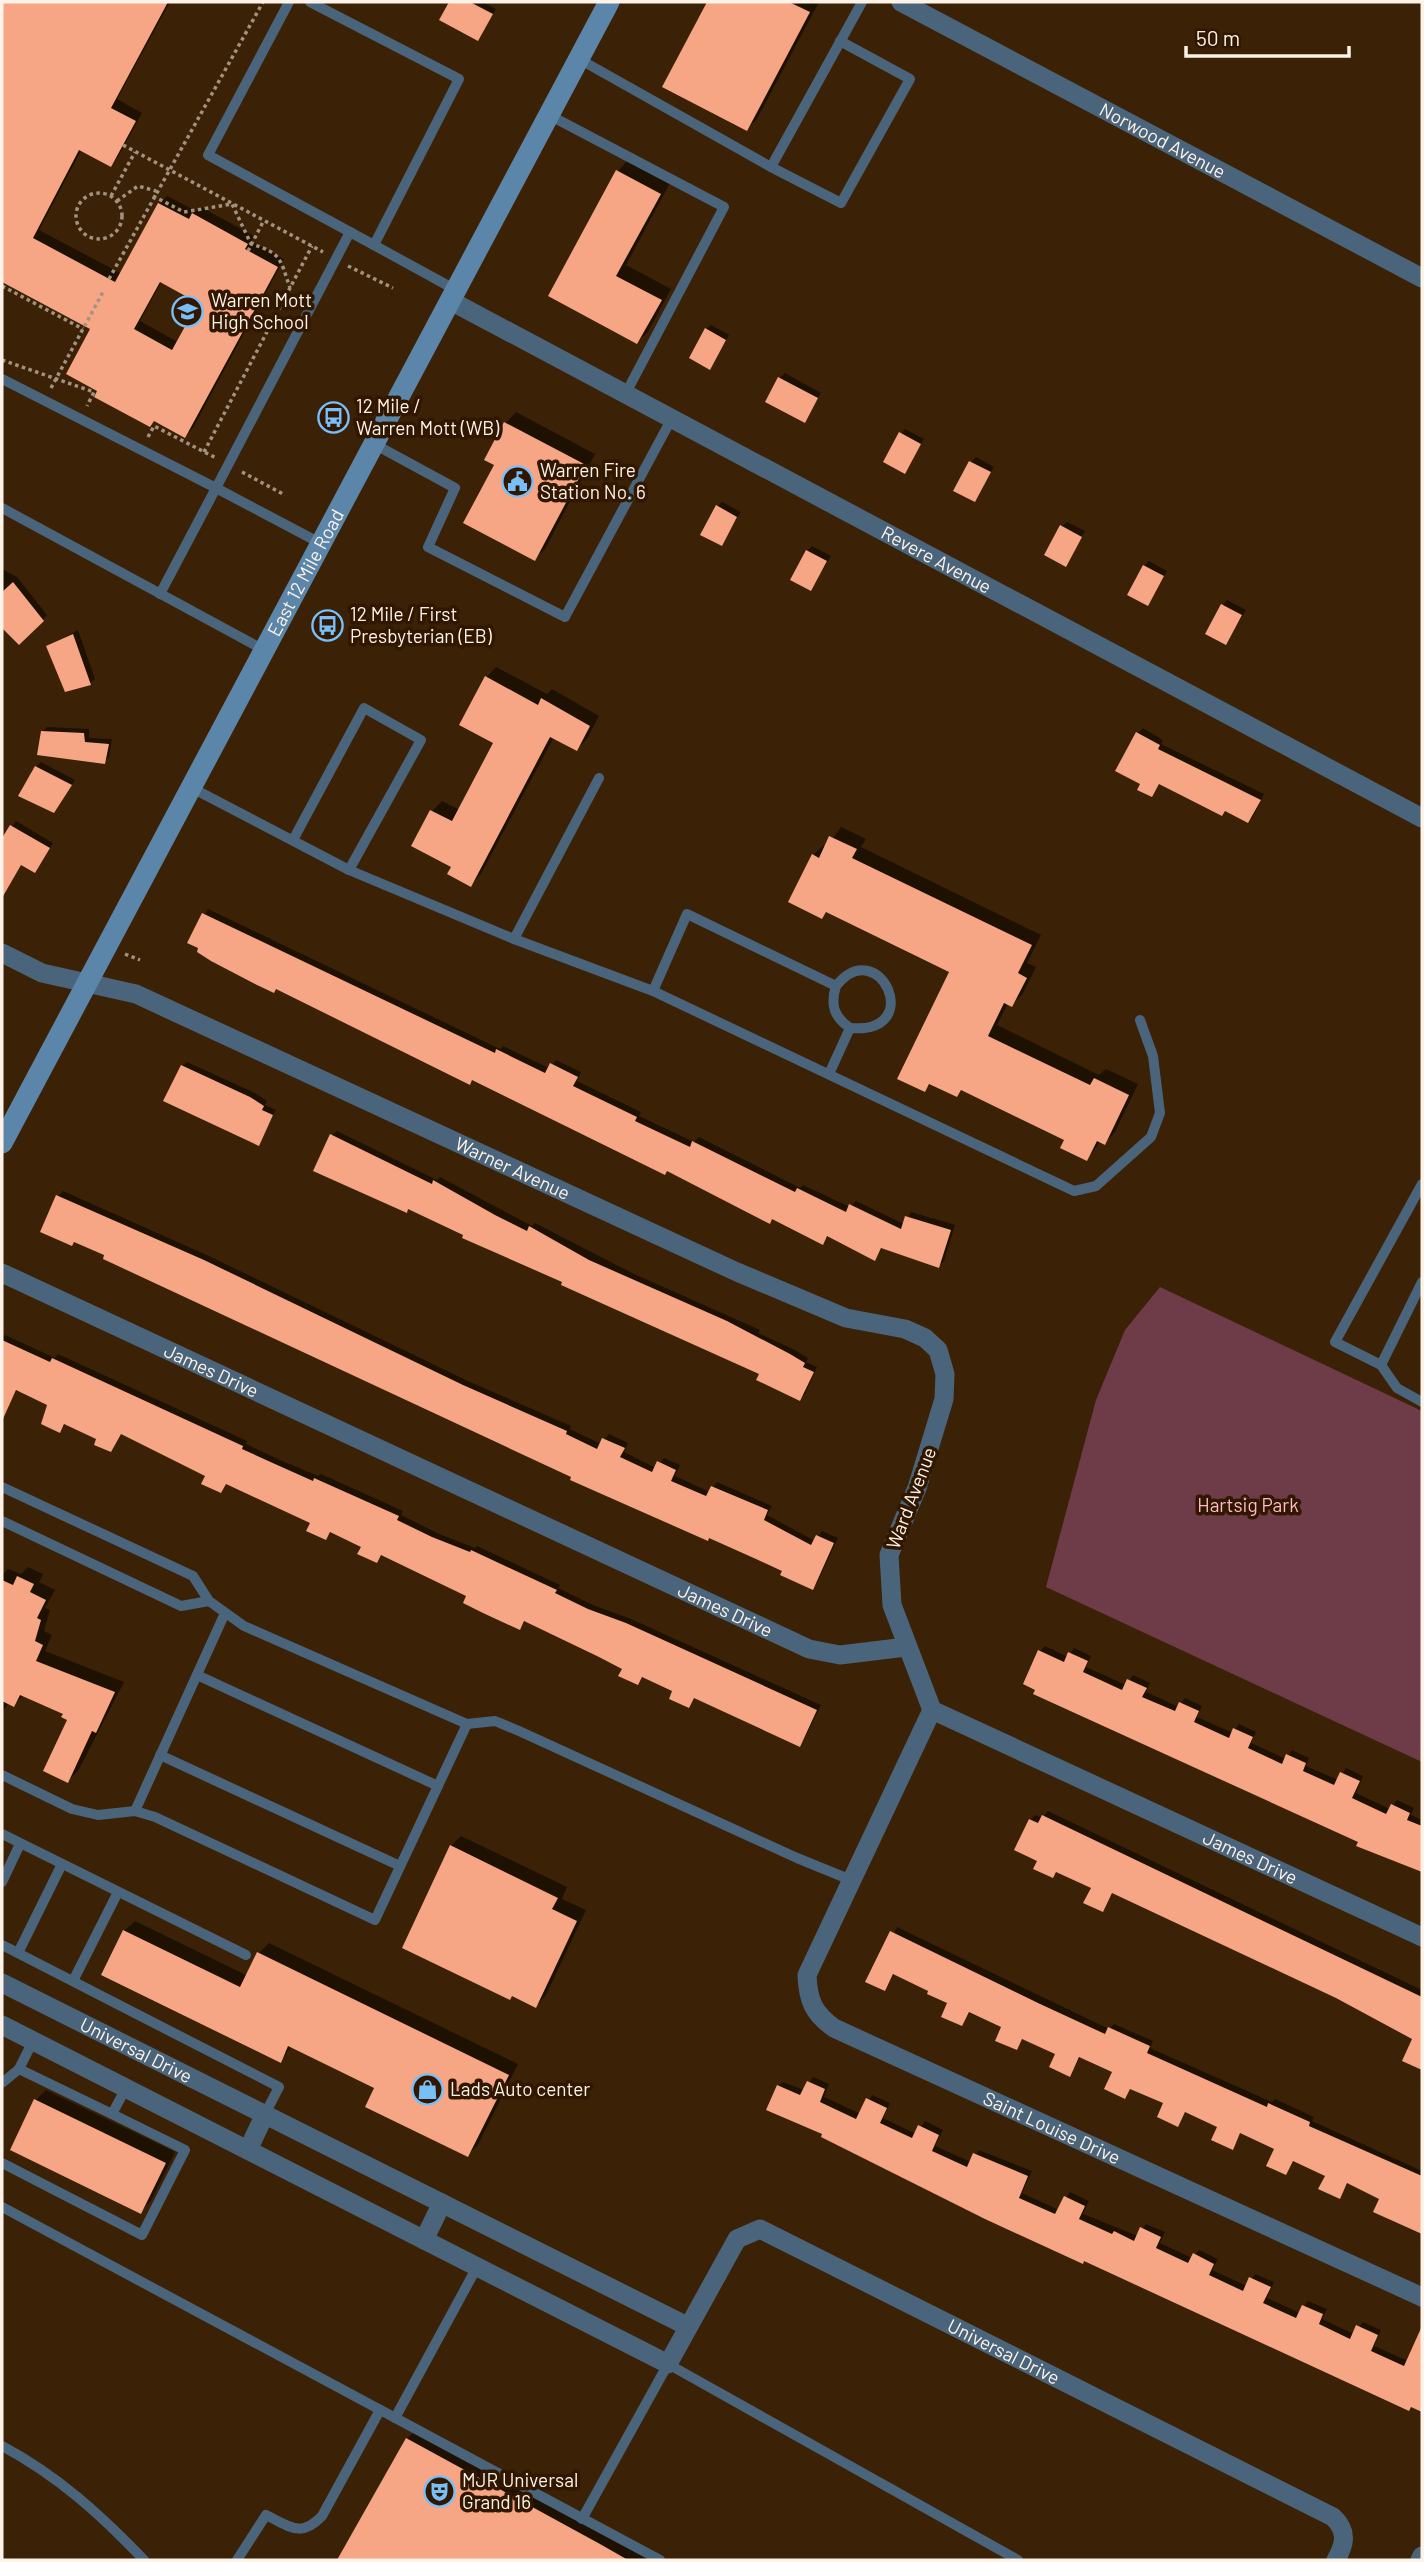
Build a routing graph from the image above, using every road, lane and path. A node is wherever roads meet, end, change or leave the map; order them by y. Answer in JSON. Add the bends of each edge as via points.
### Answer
{"nodes":[{"id":1,"x":253,"y":2,"type":"edge"},
{"id":2,"x":289,"y":2,"type":"edge"},
{"id":3,"x":310,"y":2,"type":"edge"},
{"id":4,"x":609,"y":2,"type":"edge"},
{"id":5,"x":862,"y":2,"type":"edge"},
{"id":6,"x":901,"y":2,"type":"edge"},
{"id":7,"x":262,"y":4,"type":"edge"},
{"id":8,"x":840,"y":41,"type":"junction"},
{"id":9,"x":579,"y":59,"type":"junction"},
{"id":10,"x":549,"y":115,"type":"junction"},
{"id":11,"x":123,"y":145,"type":"dead end"},
{"id":12,"x":135,"y":151,"type":"junction"},
{"id":13,"x":771,"y":167,"type":"junction"},
{"id":14,"x":168,"y":169,"type":"junction"},
{"id":15,"x":156,"y":191,"type":"junction"},
{"id":16,"x":111,"y":196,"type":"junction"},
{"id":17,"x":153,"y":196,"type":"junction"},
{"id":18,"x":117,"y":201,"type":"junction"},
{"id":19,"x":232,"y":204,"type":"junction"},
{"id":20,"x":264,"y":220,"type":"junction"},
{"id":21,"x":351,"y":232,"type":"junction"},
{"id":22,"x":251,"y":244,"type":"junction"},
{"id":23,"x":374,"y":245,"type":"junction"},
{"id":24,"x":312,"y":246,"type":"junction"},
{"id":25,"x":248,"y":251,"type":"dead end"},
{"id":26,"x":337,"y":259,"type":"junction"},
{"id":27,"x":1422,"y":278,"type":"edge"},
{"id":28,"x":109,"y":279,"type":"dead end"},
{"id":29,"x":2,"y":286,"type":"edge"},
{"id":30,"x":290,"y":288,"type":"junction"},
{"id":31,"x":393,"y":288,"type":"dead end"},
{"id":32,"x":103,"y":292,"type":"dead end"},
{"id":33,"x":453,"y":296,"type":"junction"},
{"id":34,"x":83,"y":329,"type":"junction"},
{"id":35,"x":2,"y":360,"type":"edge"},
{"id":36,"x":2,"y":379,"type":"edge"},
{"id":37,"x":55,"y":380,"type":"junction"},
{"id":38,"x":49,"y":392,"type":"dead end"},
{"id":39,"x":625,"y":393,"type":"junction"},
{"id":40,"x":84,"y":411,"type":"dead end"},
{"id":41,"x":672,"y":418,"type":"junction"},
{"id":42,"x":145,"y":443,"type":"dead end"},
{"id":43,"x":374,"y":444,"type":"junction"},
{"id":44,"x":204,"y":452,"type":"junction"},
{"id":45,"x":228,"y":465,"type":"junction"},
{"id":46,"x":216,"y":488,"type":"junction"},
{"id":47,"x":283,"y":494,"type":"dead end"},
{"id":48,"x":2,"y":508,"type":"edge"},
{"id":49,"x":320,"y":543,"type":"junction"},
{"id":50,"x":160,"y":594,"type":"junction"},
{"id":51,"x":264,"y":650,"type":"junction"},
{"id":52,"x":599,"y":778,"type":"dead end"},
{"id":53,"x":191,"y":788,"type":"junction"},
{"id":54,"x":1422,"y":818,"type":"edge"},
{"id":55,"x":293,"y":840,"type":"junction"},
{"id":56,"x":349,"y":870,"type":"junction"},
{"id":57,"x":513,"y":939,"type":"junction"},
{"id":58,"x":2,"y":953,"type":"edge"},
{"id":59,"x":87,"y":983,"type":"junction"},
{"id":60,"x":836,"y":986,"type":"junction"},
{"id":61,"x":653,"y":991,"type":"junction"},
{"id":62,"x":1140,"y":1020,"type":"dead end"},
{"id":63,"x":850,"y":1028,"type":"junction"},
{"id":64,"x":828,"y":1074,"type":"junction"},
{"id":65,"x":2,"y":1143,"type":"edge"},
{"id":66,"x":1422,"y":1184,"type":"edge"},
{"id":67,"x":2,"y":1273,"type":"edge"},
{"id":68,"x":1422,"y":1282,"type":"edge"},
{"id":69,"x":938,"y":1350,"type":"joint"},
{"id":70,"x":1381,"y":1365,"type":"junction"},
{"id":71,"x":1422,"y":1402,"type":"edge"},
{"id":72,"x":2,"y":1487,"type":"edge"},
{"id":73,"x":2,"y":1521,"type":"edge"},
{"id":74,"x":209,"y":1601,"type":"junction"},
{"id":75,"x":225,"y":1613,"type":"junction"},
{"id":76,"x":906,"y":1647,"type":"junction"},
{"id":77,"x":197,"y":1675,"type":"junction"},
{"id":78,"x":932,"y":1710,"type":"junction"},
{"id":79,"x":467,"y":1724,"type":"junction"},
{"id":80,"x":160,"y":1755,"type":"junction"},
{"id":81,"x":2,"y":1775,"type":"edge"},
{"id":82,"x":438,"y":1786,"type":"junction"},
{"id":83,"x":135,"y":1811,"type":"junction"},
{"id":84,"x":2,"y":1834,"type":"edge"},
{"id":85,"x":20,"y":1844,"type":"junction"},
{"id":86,"x":62,"y":1864,"type":"junction"},
{"id":87,"x":401,"y":1866,"type":"junction"},
{"id":88,"x":851,"y":1880,"type":"junction"},
{"id":89,"x":2,"y":1882,"type":"edge"},
{"id":90,"x":118,"y":1892,"type":"junction"},
{"id":91,"x":1422,"y":1937,"type":"edge"},
{"id":92,"x":2,"y":1945,"type":"edge"},
{"id":93,"x":18,"y":1952,"type":"junction"},
{"id":94,"x":246,"y":1955,"type":"dead end"},
{"id":95,"x":73,"y":1981,"type":"junction"},
{"id":96,"x":4,"y":1988,"type":"edge"},
{"id":97,"x":2,"y":2025,"type":"edge"},
{"id":98,"x":33,"y":2041,"type":"junction"},
{"id":99,"x":19,"y":2069,"type":"junction"},
{"id":100,"x":2,"y":2085,"type":"edge"},
{"id":101,"x":126,"y":2088,"type":"junction"},
{"id":102,"x":112,"y":2113,"type":"junction"},
{"id":103,"x":265,"y":2115,"type":"junction"},
{"id":104,"x":248,"y":2150,"type":"junction"},
{"id":105,"x":2,"y":2163,"type":"edge"},
{"id":106,"x":442,"y":2203,"type":"junction"},
{"id":107,"x":2,"y":2207,"type":"edge"},
{"id":108,"x":424,"y":2240,"type":"junction"},
{"id":109,"x":477,"y":2267,"type":"junction"},
{"id":110,"x":1422,"y":2297,"type":"edge"},
{"id":111,"x":687,"y":2326,"type":"junction"},
{"id":112,"x":667,"y":2363,"type":"junction"},
{"id":113,"x":380,"y":2410,"type":"junction"},
{"id":114,"x":396,"y":2418,"type":"junction"},
{"id":115,"x":2,"y":2446,"type":"edge"},
{"id":116,"x":582,"y":2519,"type":"junction"},
{"id":117,"x":144,"y":2560,"type":"edge"},
{"id":118,"x":237,"y":2560,"type":"edge"},
{"id":119,"x":660,"y":2560,"type":"edge"},
{"id":120,"x":1018,"y":2560,"type":"edge"},
{"id":121,"x":1335,"y":2560,"type":"edge"}],
"edges":[{"from":1,"to":7,"type":"path"},
{"from":2,"to":21,"type":"lane","via":[[208,155]]},
{"from":3,"to":23,"type":"lane","via":[[459,79]]},
{"from":4,"to":9,"type":"main road","name":"East 12 Mile Road"},
{"from":5,"to":8,"type":"lane"},
{"from":6,"to":27,"type":"street","name":"Norwood Avenue"},
{"from":7,"to":14,"type":"path"},
{"from":8,"to":13,"type":"lane"},
{"from":8,"to":13,"type":"lane","via":[[910,79],[904,90],[841,203]]},
{"from":9,"to":10,"type":"main road","name":"East 12 Mile Road"},
{"from":9,"to":13,"type":"lane"},
{"from":10,"to":33,"type":"main road","name":"East 12 Mile Road"},
{"from":10,"to":39,"type":"lane","via":[[724,207]]},
{"from":11,"to":12,"type":"path"},
{"from":12,"to":14,"type":"path"},
{"from":12,"to":16,"type":"path"},
{"from":14,"to":15,"type":"path"},
{"from":14,"to":19,"type":"path"},
{"from":15,"to":17,"type":"path"},
{"from":15,"to":18,"type":"path","via":[[138,186]]},
{"from":16,"to":18,"type":"path"},
{"from":16,"to":18,"type":"path","via":[[95,193],[82,201],[77,223],[87,235],[103,238],[116,230],[122,216]]},
{"from":17,"to":19,"type":"path","via":[[184,212]]},
{"from":17,"to":28,"type":"path"},
{"from":19,"to":20,"type":"path"},
{"from":19,"to":22,"type":"path"},
{"from":20,"to":22,"type":"path"},
{"from":20,"to":24,"type":"path"},
{"from":21,"to":23,"type":"lane"},
{"from":21,"to":26,"type":"lane"},
{"from":22,"to":25,"type":"path"},
{"from":22,"to":30,"type":"path","via":[[276,253]]},
{"from":23,"to":33,"type":"lane"},
{"from":24,"to":26,"type":"path"},
{"from":24,"to":30,"type":"path"},
{"from":26,"to":31,"type":"path"},
{"from":26,"to":45,"type":"lane"},
{"from":29,"to":34,"type":"path"},
{"from":30,"to":44,"type":"path"},
{"from":32,"to":34,"type":"path"},
{"from":33,"to":39,"type":"street","name":"Revere Avenue"},
{"from":33,"to":43,"type":"main road","name":"East 12 Mile Road"},
{"from":34,"to":37,"type":"path"},
{"from":35,"to":37,"type":"path"},
{"from":36,"to":46,"type":"lane"},
{"from":37,"to":38,"type":"path"},
{"from":37,"to":40,"type":"path","via":[[94,391]]},
{"from":39,"to":41,"type":"street","name":"Revere Avenue"},
{"from":41,"to":43,"type":"lane","via":[[565,617],[428,547],[455,488]]},
{"from":41,"to":54,"type":"street","name":"Revere Avenue"},
{"from":42,"to":44,"type":"path","via":[[154,426]]},
{"from":43,"to":49,"type":"main road","name":"East 12 Mile Road"},
{"from":44,"to":45,"type":"path"},
{"from":45,"to":46,"type":"lane"},
{"from":45,"to":47,"type":"path"},
{"from":46,"to":49,"type":"lane"},
{"from":46,"to":50,"type":"lane"},
{"from":48,"to":50,"type":"lane"},
{"from":49,"to":51,"type":"main road","name":"East 12 Mile Road"},
{"from":50,"to":51,"type":"lane"},
{"from":51,"to":53,"type":"main road","name":"East 12 Mile Road"},
{"from":52,"to":57,"type":"lane"},
{"from":53,"to":55,"type":"lane"},
{"from":53,"to":59,"type":"main road","name":"East 12 Mile Road"},
{"from":55,"to":56,"type":"lane"},
{"from":55,"to":56,"type":"lane","via":[[364,708],[421,740]]},
{"from":56,"to":57,"type":"lane"},
{"from":57,"to":61,"type":"lane"},
{"from":58,"to":59,"type":"street","name":"Warner Avenue","via":[[42,973]]},
{"from":59,"to":65,"type":"main road","name":"East 12 Mile Road"},
{"from":59,"to":69,"type":"street","name":"Warner Avenue","via":[[136,994],[737,1272],[846,1318],[905,1329]]},
{"from":60,"to":61,"type":"lane","via":[[687,914]]},
{"from":60,"to":63,"type":"lane","via":[[834,1011]]},
{"from":60,"to":63,"type":"lane","via":[[853,971],[867,971],[884,980],[890,990],[892,1003],[886,1018],[868,1030]]},
{"from":61,"to":64,"type":"lane"},
{"from":62,"to":64,"type":"lane","via":[[1153,1056],[1160,1113],[1151,1137],[1096,1185],[1074,1191]]},
{"from":63,"to":64,"type":"lane"},
{"from":66,"to":70,"type":"lane","via":[[1335,1342]]},
{"from":67,"to":76,"type":"street","name":"James Drive","via":[[809,1649],[840,1655]]},
{"from":68,"to":70,"type":"lane"},
{"from":69,"to":76,"type":"street","name":"Ward Avenue","via":[[945,1374],[944,1399],[917,1488],[889,1555],[892,1605]]},
{"from":70,"to":71,"type":"lane","via":[[1397,1388]]},
{"from":72,"to":74,"type":"lane","via":[[193,1576]]},
{"from":73,"to":74,"type":"lane","via":[[181,1606]]},
{"from":74,"to":75,"type":"lane"},
{"from":75,"to":77,"type":"lane"},
{"from":75,"to":79,"type":"lane","via":[[244,1626]]},
{"from":76,"to":78,"type":"street"},
{"from":77,"to":80,"type":"lane"},
{"from":77,"to":82,"type":"lane"},
{"from":78,"to":88,"type":"street"},
{"from":78,"to":91,"type":"street","name":"James Drive"},
{"from":79,"to":82,"type":"lane"},
{"from":79,"to":88,"type":"lane","via":[[495,1721]]},
{"from":80,"to":83,"type":"lane"},
{"from":80,"to":87,"type":"lane"},
{"from":81,"to":83,"type":"lane","via":[[72,1810],[98,1815]]},
{"from":82,"to":87,"type":"lane"},
{"from":83,"to":87,"type":"lane","via":[[375,1920]]},
{"from":84,"to":85,"type":"lane"},
{"from":85,"to":86,"type":"lane"},
{"from":85,"to":89,"type":"lane"},
{"from":86,"to":90,"type":"lane"},
{"from":86,"to":93,"type":"lane"},
{"from":88,"to":110,"type":"street","name":"Saint Louise Drive","via":[[807,1975],[811,2006],[820,2018]]},
{"from":90,"to":94,"type":"lane"},
{"from":90,"to":95,"type":"lane"},
{"from":92,"to":93,"type":"lane"},
{"from":93,"to":95,"type":"lane"},
{"from":95,"to":103,"type":"lane","via":[[279,2087]]},
{"from":96,"to":103,"type":"street","name":"Universal Drive"},
{"from":97,"to":98,"type":"street","name":"Universal Drive"},
{"from":98,"to":99,"type":"lane"},
{"from":98,"to":101,"type":"street","name":"Universal Drive"},
{"from":99,"to":100,"type":"lane"},
{"from":99,"to":102,"type":"lane"},
{"from":101,"to":102,"type":"lane"},
{"from":101,"to":104,"type":"street","name":"Universal Drive"},
{"from":102,"to":105,"type":"lane","via":[[185,2150],[142,2235]]},
{"from":103,"to":104,"type":"street"},
{"from":103,"to":106,"type":"street","name":"Universal Drive"},
{"from":104,"to":108,"type":"street","name":"Universal Drive"},
{"from":106,"to":108,"type":"street"},
{"from":106,"to":111,"type":"street","name":"Universal Drive"},
{"from":107,"to":113,"type":"lane"},
{"from":108,"to":109,"type":"street","name":"Universal Drive"},
{"from":109,"to":112,"type":"street","name":"Universal Drive"},
{"from":109,"to":114,"type":"lane"},
{"from":111,"to":112,"type":"street","name":"Universal Drive"},
{"from":111,"to":121,"type":"street","name":"Universal Drive","via":[[737,2239],[761,2229],[1333,2517],[1344,2531],[1345,2542]]},
{"from":112,"to":116,"type":"lane"},
{"from":112,"to":120,"type":"lane"},
{"from":113,"to":114,"type":"lane"},
{"from":113,"to":118,"type":"lane","via":[[312,2527],[302,2530],[267,2515]]},
{"from":114,"to":116,"type":"lane"},
{"from":115,"to":117,"type":"lane","via":[[70,2488]]},
{"from":116,"to":119,"type":"lane"}]}
